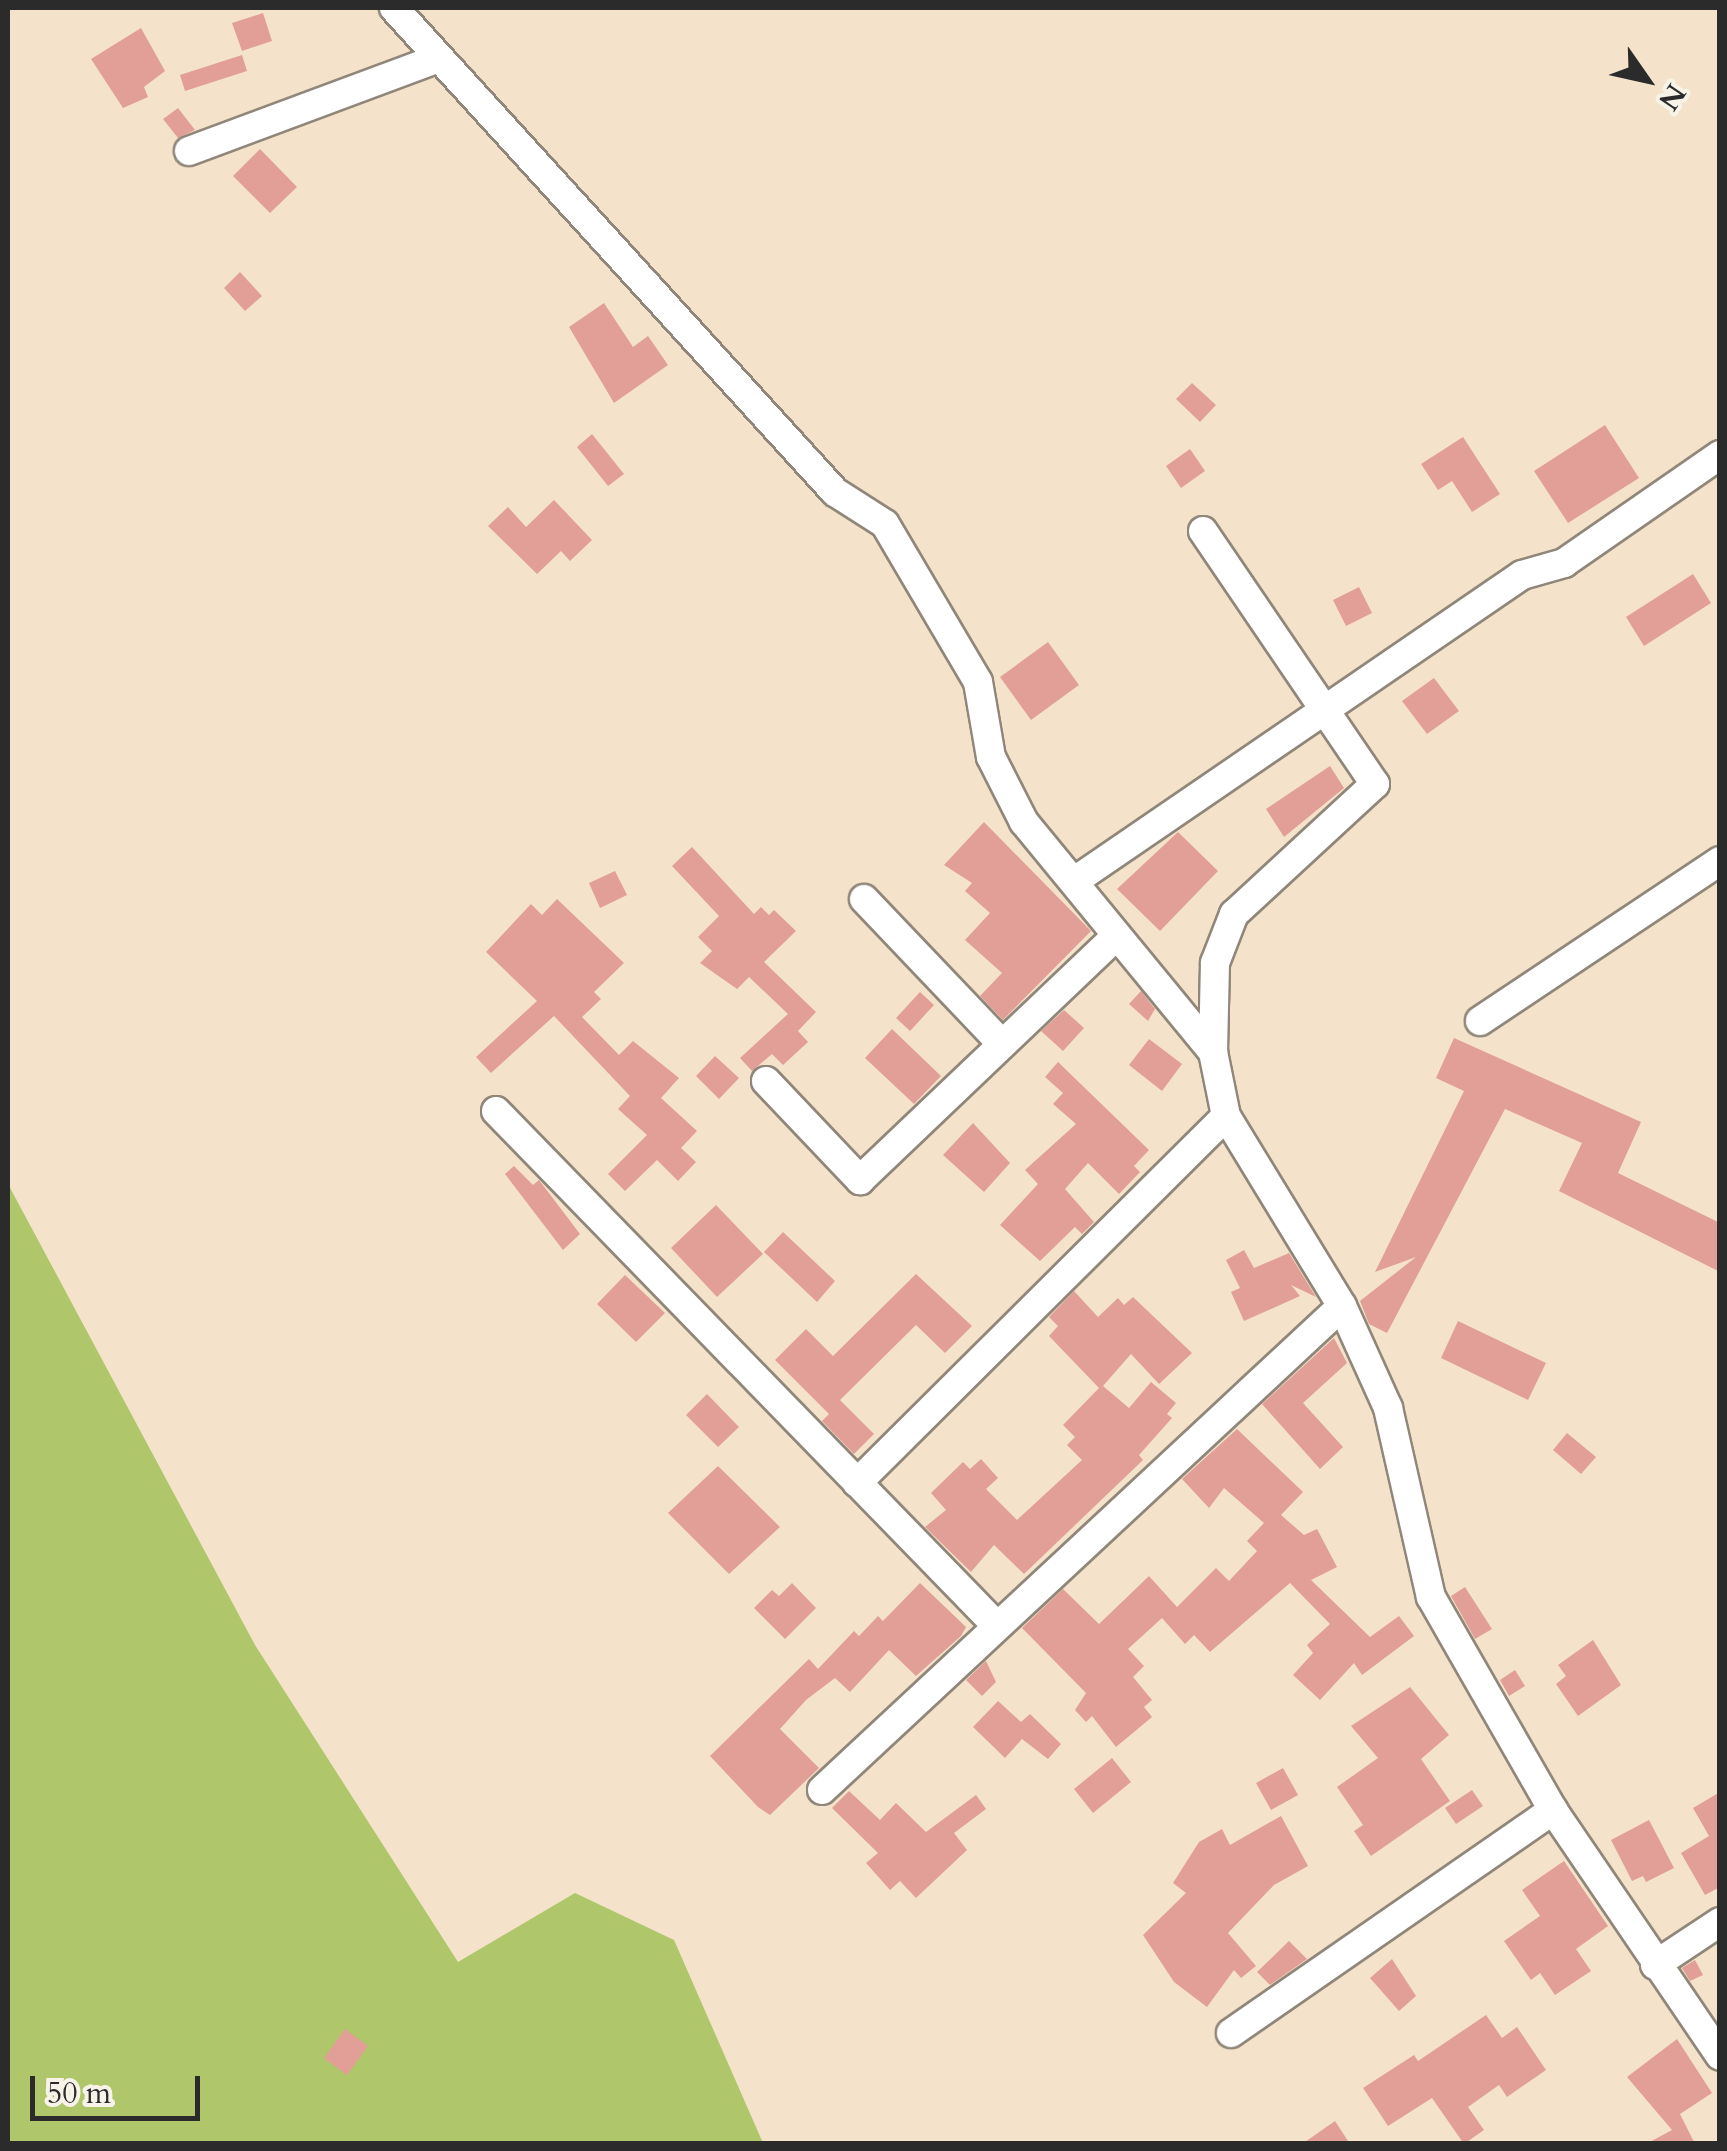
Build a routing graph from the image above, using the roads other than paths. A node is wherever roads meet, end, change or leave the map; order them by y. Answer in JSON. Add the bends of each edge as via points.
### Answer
{"nodes":[{"id":1,"x":394,"y":8,"type":"edge"},
{"id":2,"x":437,"y":59,"type":"junction"},
{"id":3,"x":189,"y":150,"type":"dead end"},
{"id":4,"x":1720,"y":455,"type":"edge"},
{"id":5,"x":1203,"y":531,"type":"dead end"},
{"id":6,"x":1324,"y":710,"type":"junction"},
{"id":7,"x":1720,"y":860,"type":"edge"},
{"id":8,"x":1076,"y":880,"type":"junction"},
{"id":9,"x":864,"y":900,"type":"dead end"},
{"id":10,"x":1116,"y":936,"type":"junction"},
{"id":11,"x":1480,"y":1021,"type":"dead end"},
{"id":12,"x":1002,"y":1044,"type":"junction"},
{"id":13,"x":1213,"y":1052,"type":"junction"},
{"id":14,"x":766,"y":1080,"type":"dead end"},
{"id":15,"x":496,"y":1111,"type":"dead end"},
{"id":16,"x":1226,"y":1116,"type":"junction"},
{"id":17,"x":1342,"y":1306,"type":"junction"},
{"id":18,"x":857,"y":1483,"type":"junction"},
{"id":19,"x":996,"y":1626,"type":"junction"},
{"id":20,"x":822,"y":1790,"type":"dead end"},
{"id":21,"x":1553,"y":1810,"type":"junction"},
{"id":22,"x":1720,"y":1922,"type":"edge"},
{"id":23,"x":1655,"y":1965,"type":"junction"},
{"id":24,"x":1231,"y":2033,"type":"dead end"},
{"id":25,"x":1720,"y":2056,"type":"edge"}],
"edges":[{"from":1,"to":2,"type":"street"},
{"from":2,"to":3,"type":"street"},
{"from":2,"to":8,"type":"street","via":[[835,492],[885,524],[978,682],[991,757],[1024,822]]},
{"from":4,"to":6,"type":"street","via":[[1564,563],[1522,575]]},
{"from":5,"to":6,"type":"street"},
{"from":6,"to":8,"type":"street"},
{"from":6,"to":13,"type":"street","via":[[1375,784],[1234,914],[1214,964]]},
{"from":7,"to":11,"type":"street"},
{"from":8,"to":10,"type":"street"},
{"from":9,"to":12,"type":"street"},
{"from":10,"to":12,"type":"street"},
{"from":10,"to":13,"type":"street"},
{"from":12,"to":14,"type":"street","via":[[860,1180]]},
{"from":13,"to":16,"type":"street"},
{"from":15,"to":18,"type":"street"},
{"from":16,"to":17,"type":"street"},
{"from":16,"to":18,"type":"street"},
{"from":17,"to":19,"type":"street"},
{"from":17,"to":21,"type":"street","via":[[1388,1408],[1431,1597]]},
{"from":18,"to":19,"type":"street"},
{"from":19,"to":20,"type":"street"},
{"from":21,"to":23,"type":"street"},
{"from":21,"to":24,"type":"street"},
{"from":22,"to":23,"type":"street"},
{"from":23,"to":25,"type":"street"}]}
